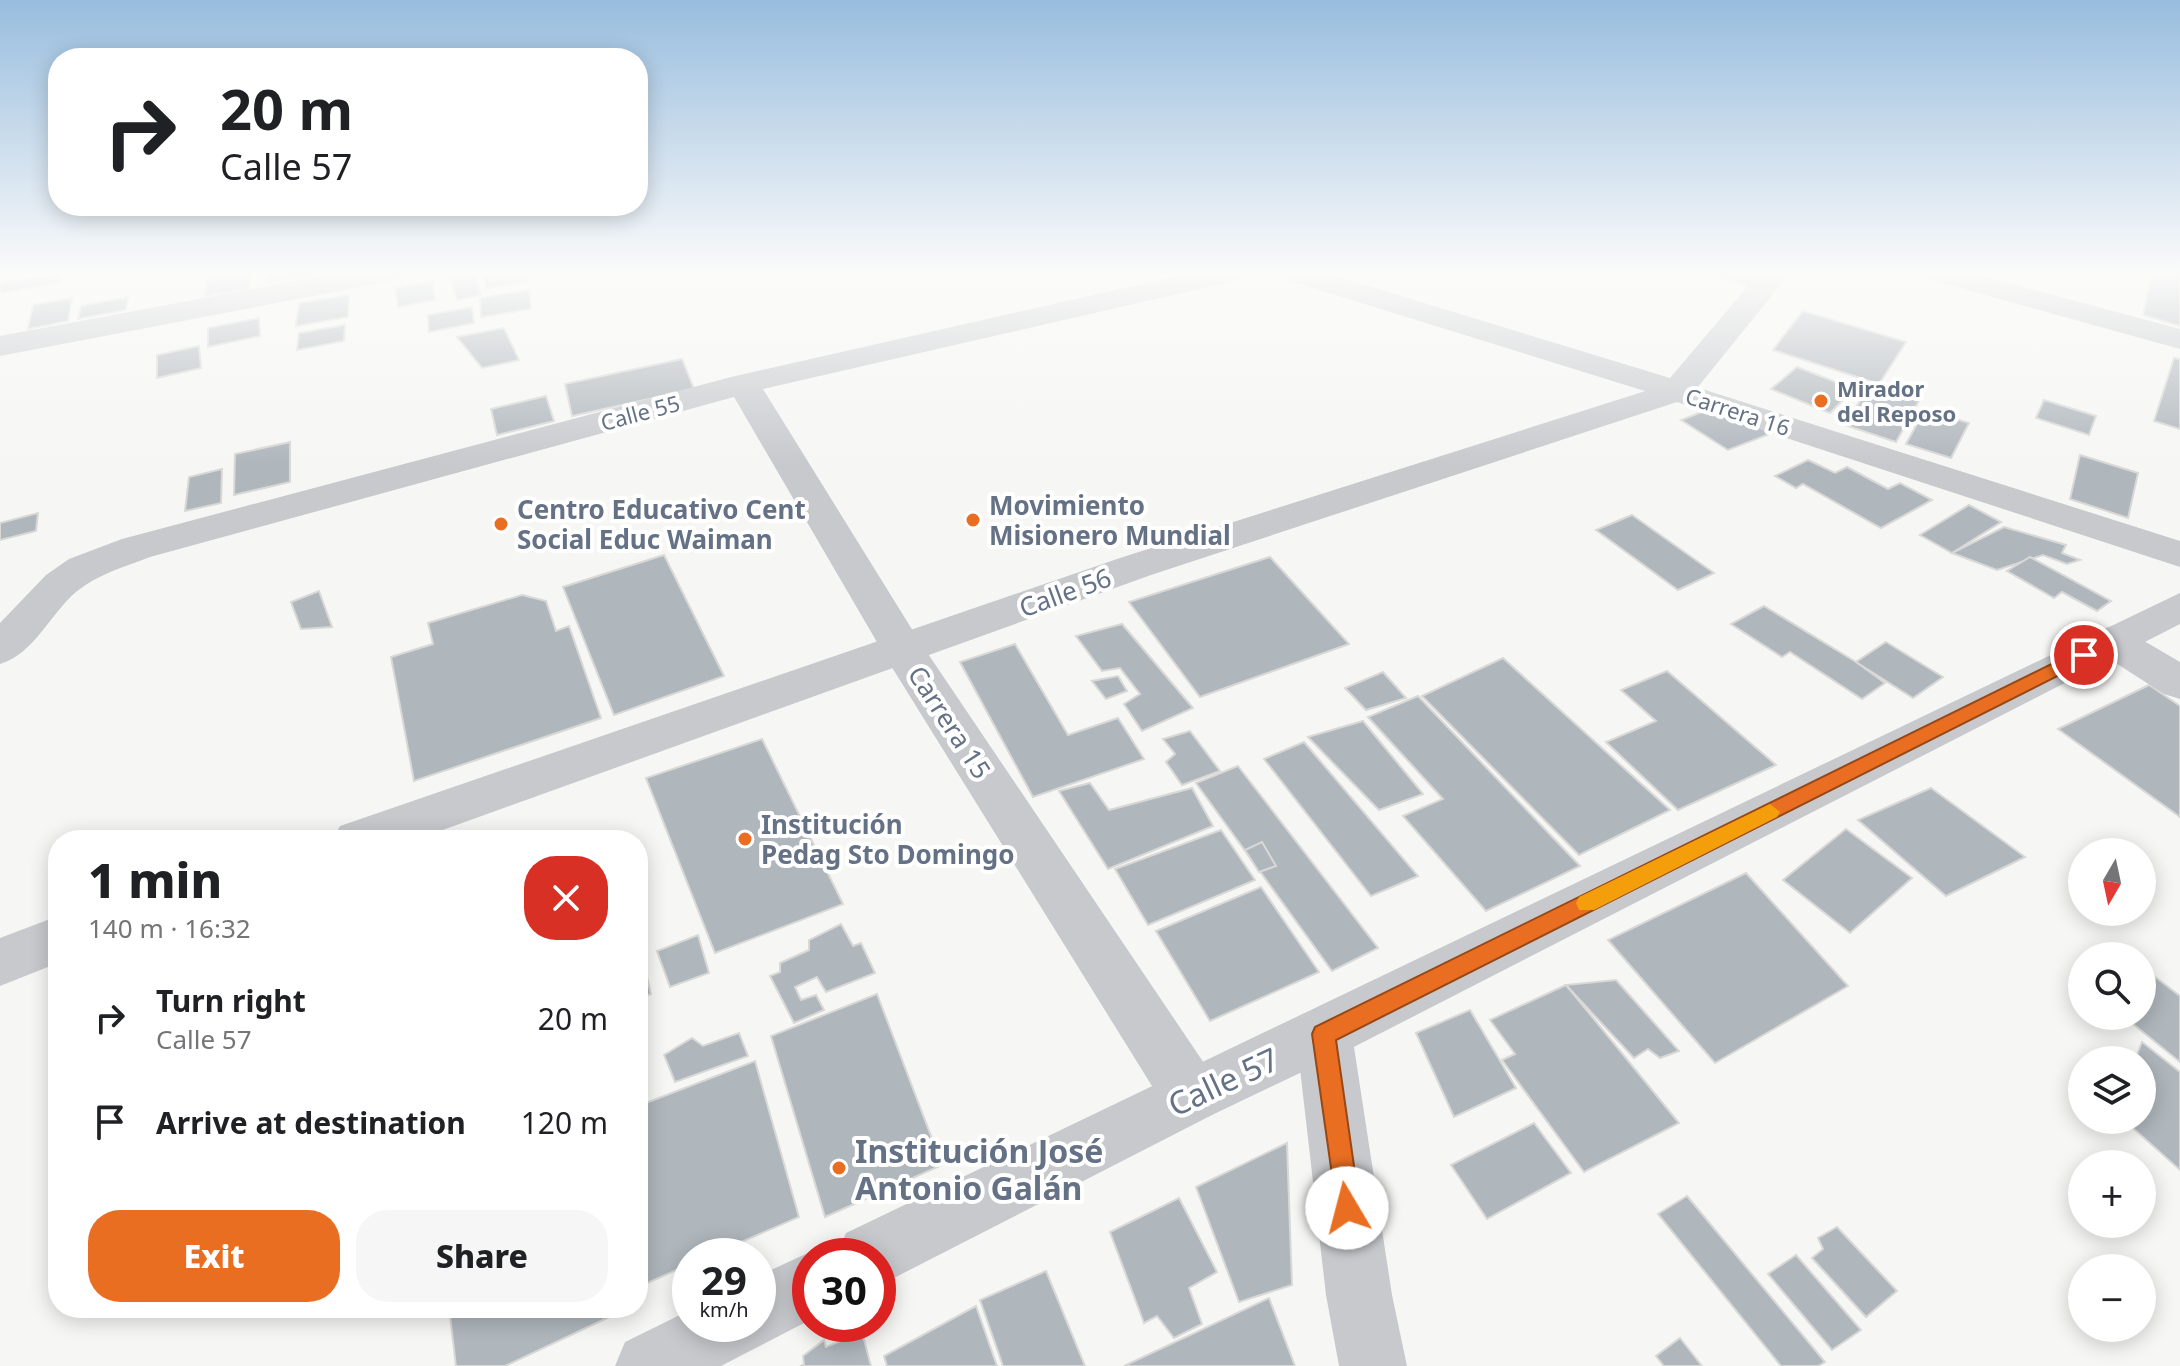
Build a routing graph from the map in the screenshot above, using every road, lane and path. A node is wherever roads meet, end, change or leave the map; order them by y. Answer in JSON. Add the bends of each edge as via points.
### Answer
{"nodes":[{"id":1,"x":49,"y":337,"type":"edge"},
{"id":2,"x":950,"y":337,"type":"edge"},
{"id":3,"x":1501,"y":337,"type":"edge"},
{"id":4,"x":1722,"y":337,"type":"edge"},
{"id":5,"x":0,"y":346,"type":"edge"},
{"id":6,"x":743,"y":384,"type":"junction"},
{"id":7,"x":1677,"y":391,"type":"junction"},
{"id":8,"x":2180,"y":554,"type":"edge"},
{"id":9,"x":2180,"y":607,"type":"edge"},
{"id":10,"x":2112,"y":641,"type":"junction"},
{"id":11,"x":0,"y":649,"type":"edge"},
{"id":12,"x":903,"y":650,"type":"junction"},
{"id":13,"x":2180,"y":683,"type":"edge"},
{"id":14,"x":387,"y":830,"type":"edge"},
{"id":15,"x":48,"y":943,"type":"edge"},
{"id":16,"x":0,"y":962,"type":"edge"},
{"id":17,"x":1324,"y":1034,"type":"junction"},
{"id":18,"x":1191,"y":1095,"type":"junction"},
{"id":19,"x":896,"y":1242,"type":"edge"},
{"id":20,"x":697,"y":1342,"type":"edge"},
{"id":21,"x":649,"y":1366,"type":"edge"},
{"id":22,"x":1373,"y":1366,"type":"edge"}],
"edges":[{"from":1,"to":5,"type":"street"},
{"from":2,"to":6,"type":"street","name":"Calle 55"},
{"from":3,"to":7,"type":"street","name":"Carrera 16"},
{"from":4,"to":7,"type":"street"},
{"from":6,"to":11,"type":"street","name":"Calle 55","via":[[136,548],[83,568],[60,584]]},
{"from":6,"to":12,"type":"street","name":"Carrera 15"},
{"from":7,"to":8,"type":"street","name":"Carrera 16"},
{"from":7,"to":12,"type":"street","name":"Calle 56","via":[[1137,566]]},
{"from":9,"to":10,"type":"street","name":"Calle 57"},
{"from":10,"to":13,"type":"street"},
{"from":10,"to":17,"type":"street","name":"Calle 57"},
{"from":12,"to":14,"type":"street","name":"Calle 56"},
{"from":12,"to":18,"type":"street","name":"Carrera 15"},
{"from":15,"to":16,"type":"street"},
{"from":17,"to":18,"type":"street","name":"Calle 57"},
{"from":17,"to":22,"type":"street"},
{"from":18,"to":19,"type":"street","name":"Calle 57"},
{"from":20,"to":21,"type":"street"}]}
